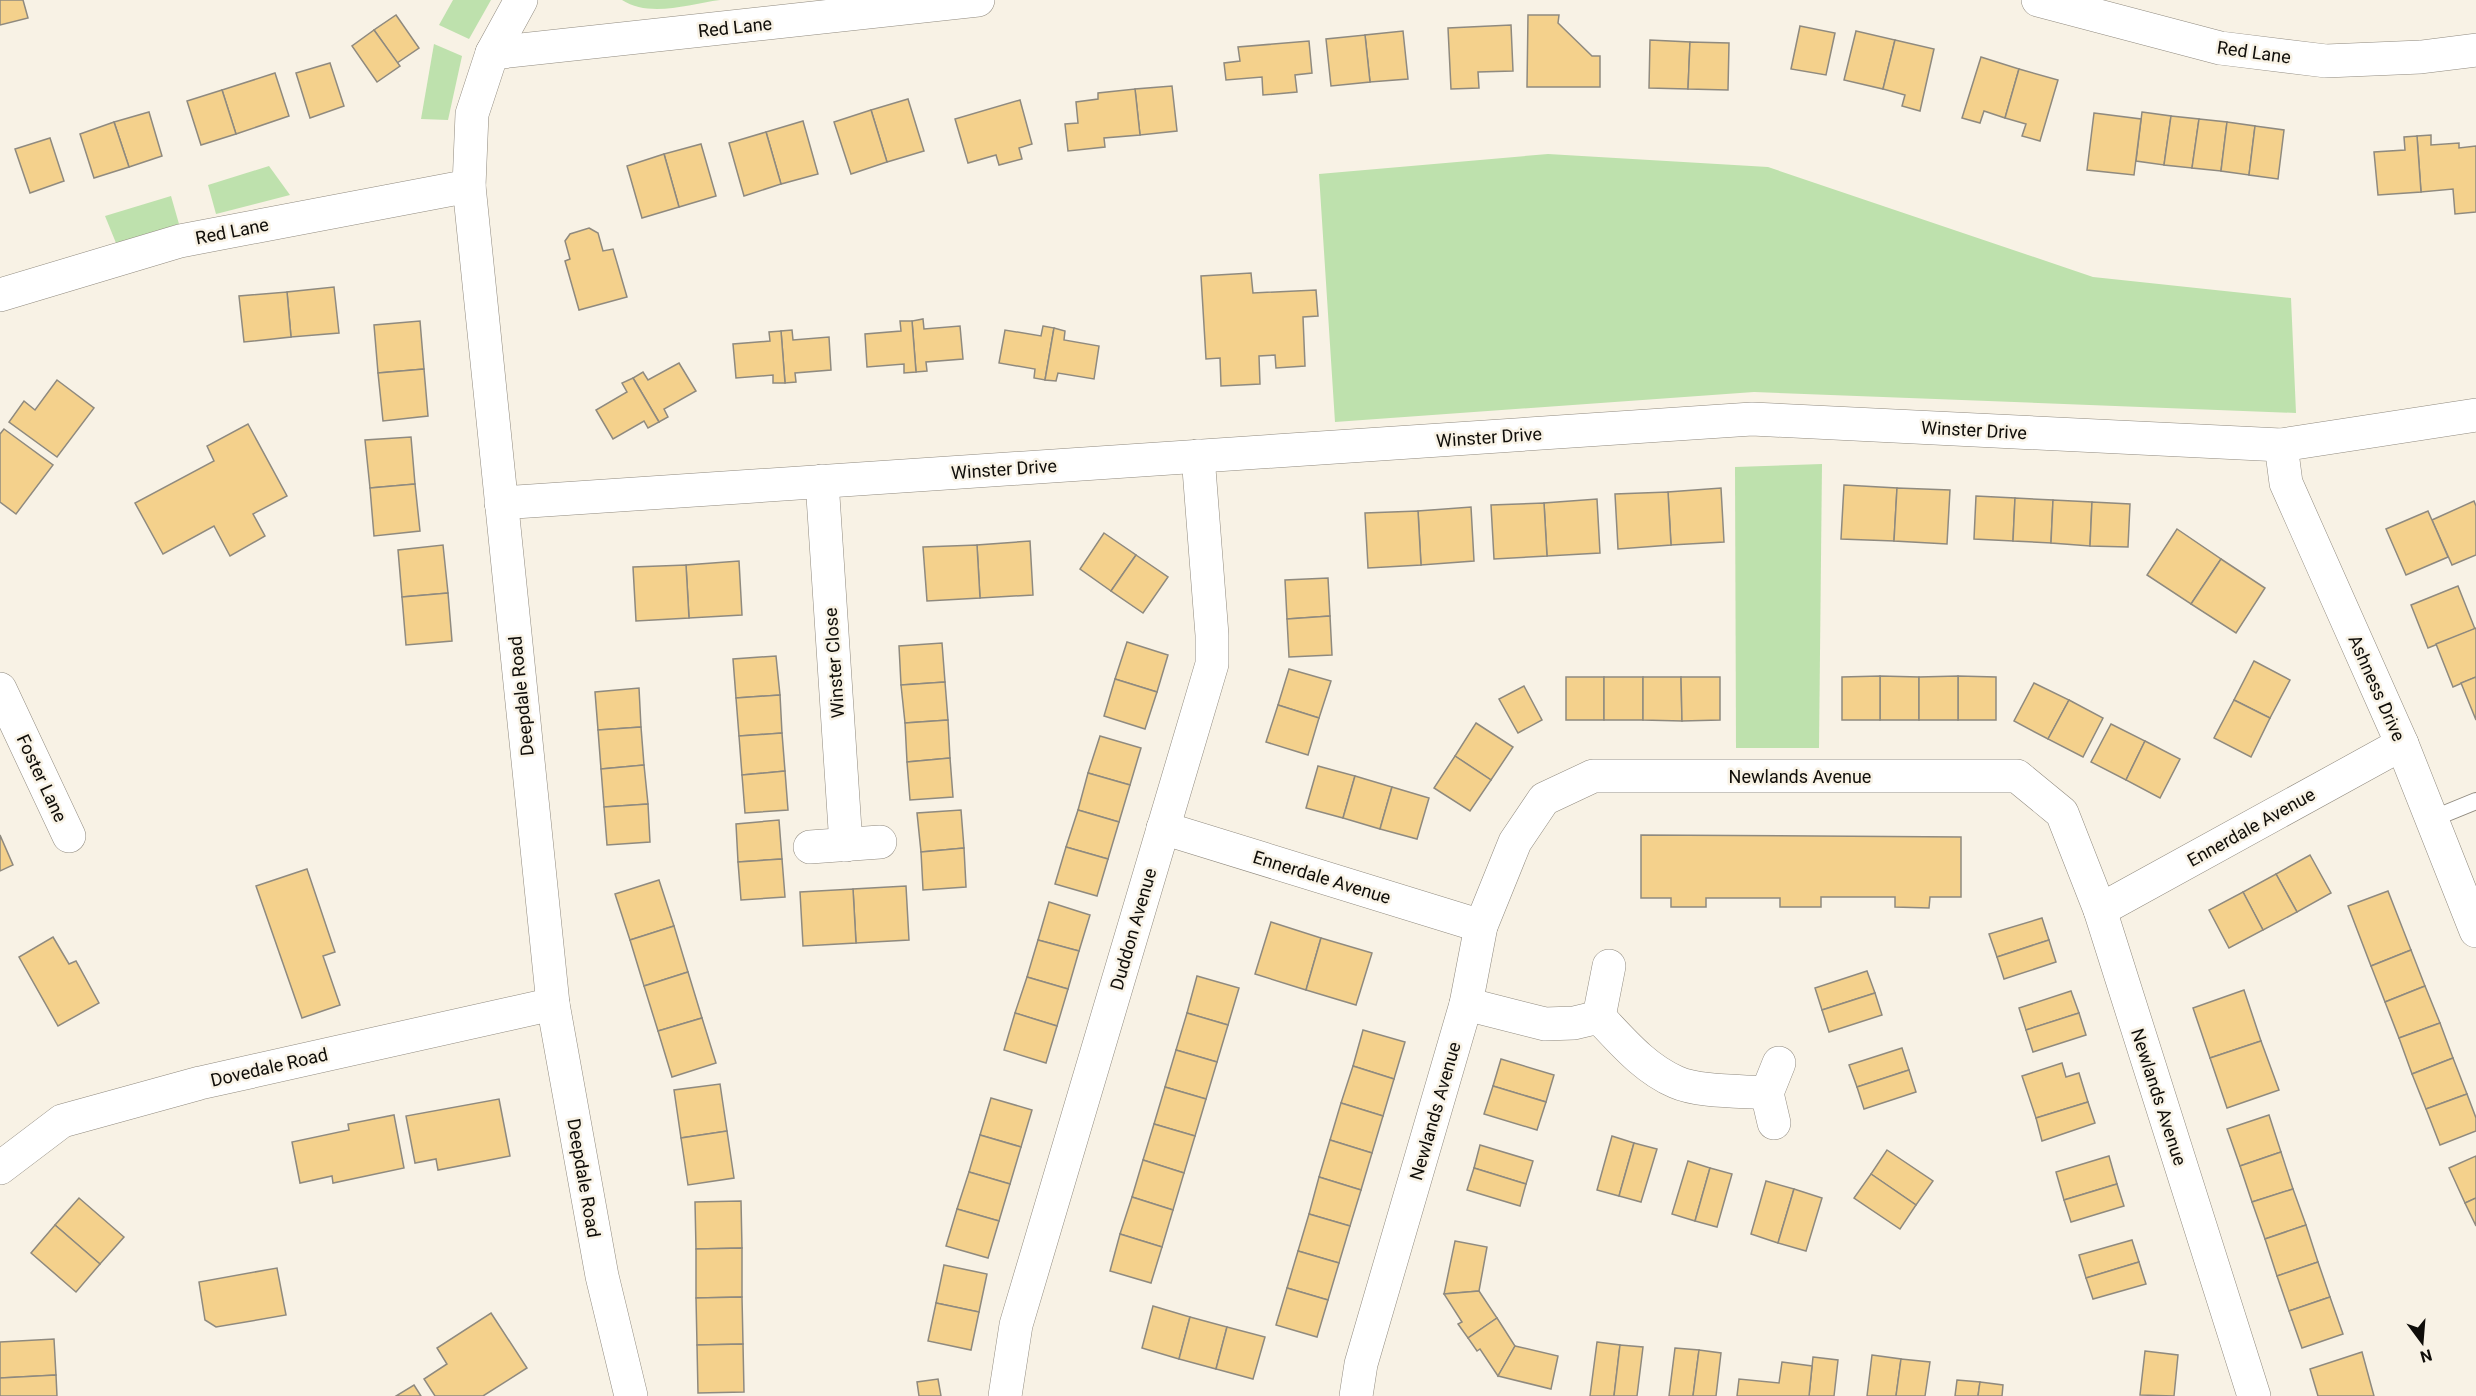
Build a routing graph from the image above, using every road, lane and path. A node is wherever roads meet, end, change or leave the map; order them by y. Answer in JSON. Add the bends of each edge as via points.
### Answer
{"nodes":[{"id":1,"x":521,"y":0,"type":"edge"},
{"id":2,"x":978,"y":0,"type":"edge"},
{"id":3,"x":2038,"y":0,"type":"edge"},
{"id":4,"x":2476,"y":50,"type":"edge"},
{"id":5,"x":492,"y":53,"type":"junction"},
{"id":6,"x":469,"y":186,"type":"junction"},
{"id":7,"x":0,"y":295,"type":"edge"},
{"id":8,"x":2476,"y":415,"type":"edge"},
{"id":9,"x":2281,"y":445,"type":"junction"},
{"id":10,"x":1198,"y":456,"type":"junction"},
{"id":11,"x":822,"y":481,"type":"junction"},
{"id":12,"x":501,"y":503,"type":"junction"},
{"id":13,"x":0,"y":688,"type":"edge"},
{"id":14,"x":2402,"y":744,"type":"junction"},
{"id":15,"x":2476,"y":801,"type":"edge"},
{"id":16,"x":2433,"y":819,"type":"junction"},
{"id":17,"x":1163,"y":828,"type":"junction"},
{"id":18,"x":69,"y":836,"type":"dead end"},
{"id":19,"x":880,"y":842,"type":"dead end"},
{"id":20,"x":846,"y":845,"type":"junction"},
{"id":21,"x":810,"y":847,"type":"dead end"},
{"id":22,"x":2100,"y":910,"type":"junction"},
{"id":23,"x":1481,"y":926,"type":"junction"},
{"id":24,"x":2476,"y":931,"type":"edge"},
{"id":25,"x":1609,"y":966,"type":"dead end"},
{"id":26,"x":554,"y":1004,"type":"junction"},
{"id":27,"x":1466,"y":1004,"type":"junction"},
{"id":28,"x":1599,"y":1017,"type":"junction"},
{"id":29,"x":1779,"y":1063,"type":"dead end"},
{"id":30,"x":0,"y":1168,"type":"edge"},
{"id":31,"x":631,"y":1396,"type":"edge"},
{"id":32,"x":1005,"y":1396,"type":"edge"},
{"id":33,"x":1356,"y":1396,"type":"edge"},
{"id":34,"x":2254,"y":1396,"type":"edge"}],
"edges":[{"from":1,"to":5,"type":"street","name":"Deepdale Road"},
{"from":2,"to":5,"type":"street","name":"Red Lane"},
{"from":3,"to":4,"type":"street","name":"Red Lane","via":[[2220,48],[2326,61]]},
{"from":5,"to":6,"type":"street","name":"Deepdale Road","via":[[471,114]]},
{"from":6,"to":7,"type":"street","name":"Red Lane","via":[[180,241]]},
{"from":6,"to":12,"type":"street","name":"Deepdale Road"},
{"from":8,"to":9,"type":"street","name":"Winster Drive"},
{"from":9,"to":10,"type":"street","name":"Winster Drive","via":[[1752,419]]},
{"from":9,"to":14,"type":"street","name":"Ashness Drive","via":[[2286,483]]},
{"from":10,"to":11,"type":"street","name":"Winster Drive"},
{"from":10,"to":17,"type":"street","name":"Duddon Avenue","via":[[1212,664]]},
{"from":11,"to":12,"type":"street","name":"Winster Drive"},
{"from":11,"to":20,"type":"street","name":"Winster Close"},
{"from":12,"to":26,"type":"street","name":"Deepdale Road"},
{"from":13,"to":18,"type":"street","name":"Foster Lane"},
{"from":14,"to":16,"type":"street","name":"Ashness Drive"},
{"from":14,"to":22,"type":"street","name":"Ennerdale Avenue"},
{"from":15,"to":16,"type":"lane"},
{"from":16,"to":24,"type":"street","name":"Ashness Drive"},
{"from":17,"to":23,"type":"street","name":"Ennerdale Avenue"},
{"from":17,"to":32,"type":"street","name":"Duddon Avenue","via":[[1016,1325]]},
{"from":19,"to":20,"type":"street"},
{"from":20,"to":21,"type":"street"},
{"from":22,"to":23,"type":"street","name":"Newlands Avenue","via":[[2062,813],[2017,776],[1593,776],[1544,799],[1515,842]]},
{"from":22,"to":34,"type":"street","name":"Newlands Avenue"},
{"from":23,"to":27,"type":"street","name":"Newlands Avenue"},
{"from":25,"to":28,"type":"street"},
{"from":26,"to":30,"type":"street","name":"Dovedale Road","via":[[201,1083],[62,1121]]},
{"from":26,"to":31,"type":"street","name":"Deepdale Road","via":[[602,1276]]},
{"from":27,"to":28,"type":"street","via":[[1545,1024]]},
{"from":27,"to":33,"type":"street","name":"Newlands Avenue","via":[[1361,1364]]},
{"from":28,"to":29,"type":"street","via":[[1644,1063],[1677,1083],[1771,1108]]}]}
